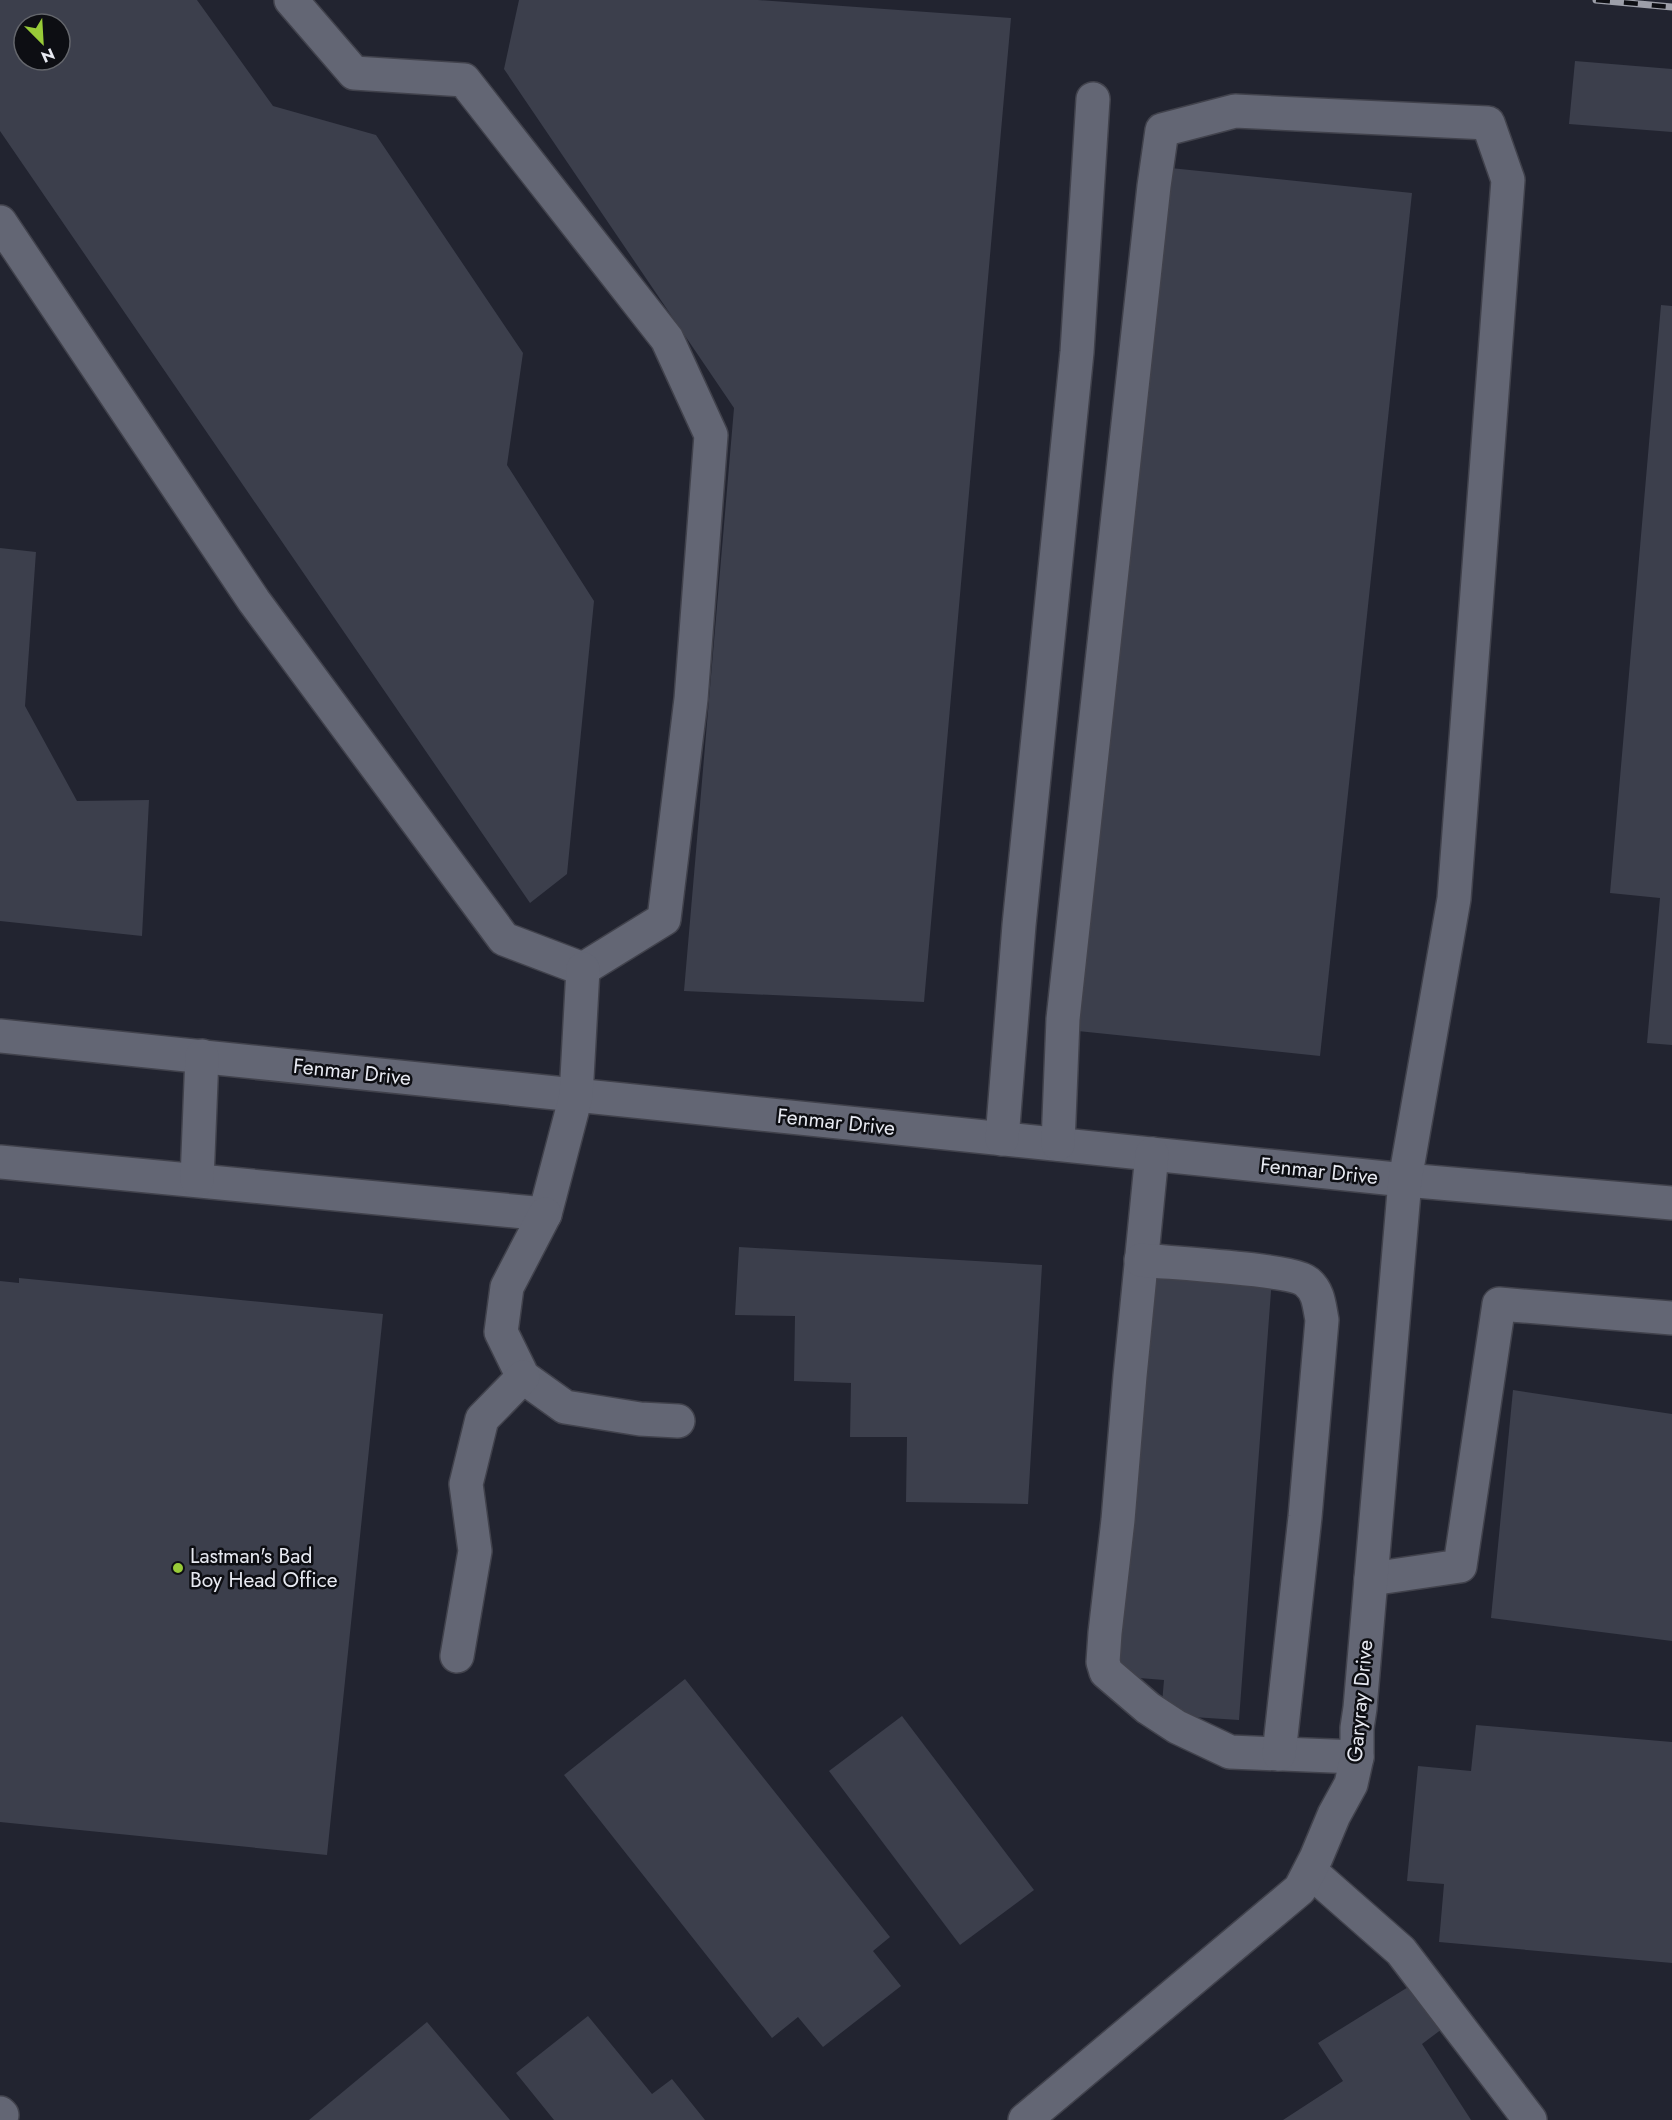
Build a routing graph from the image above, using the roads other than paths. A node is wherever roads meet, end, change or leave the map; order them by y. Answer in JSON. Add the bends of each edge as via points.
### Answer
{"nodes":[{"id":1,"x":291,"y":0,"type":"edge"},
{"id":2,"x":1093,"y":99,"type":"dead end"},
{"id":3,"x":0,"y":222,"type":"edge"},
{"id":4,"x":583,"y":969,"type":"junction"},
{"id":5,"x":0,"y":1036,"type":"edge"},
{"id":6,"x":202,"y":1056,"type":"junction"},
{"id":7,"x":576,"y":1096,"type":"junction"},
{"id":8,"x":1002,"y":1138,"type":"junction"},
{"id":9,"x":1058,"y":1144,"type":"junction"},
{"id":10,"x":1152,"y":1154,"type":"junction"},
{"id":11,"x":0,"y":1162,"type":"edge"},
{"id":12,"x":197,"y":1180,"type":"junction"},
{"id":13,"x":1405,"y":1180,"type":"junction"},
{"id":14,"x":1672,"y":1203,"type":"edge"},
{"id":15,"x":545,"y":1214,"type":"junction"},
{"id":16,"x":1141,"y":1260,"type":"junction"},
{"id":17,"x":1672,"y":1318,"type":"edge"},
{"id":18,"x":523,"y":1377,"type":"junction"},
{"id":19,"x":678,"y":1421,"type":"dead end"},
{"id":20,"x":1371,"y":1579,"type":"junction"},
{"id":21,"x":457,"y":1656,"type":"dead end"},
{"id":22,"x":1279,"y":1754,"type":"junction"},
{"id":23,"x":1357,"y":1757,"type":"junction"},
{"id":24,"x":1310,"y":1871,"type":"junction"},
{"id":25,"x":1025,"y":2120,"type":"edge"},
{"id":26,"x":1530,"y":2120,"type":"edge"}],
"edges":[{"from":1,"to":4,"type":"street","via":[[354,73],[464,80],[667,339],[711,435],[691,699],[664,919]]},
{"from":2,"to":8,"type":"street","via":[[1077,352],[1019,925]]},
{"from":3,"to":4,"type":"street","via":[[254,601],[504,939]]},
{"from":4,"to":7,"type":"street"},
{"from":5,"to":6,"type":"street","name":"Fenmar Drive"},
{"from":6,"to":7,"type":"street","name":"Fenmar Drive"},
{"from":6,"to":12,"type":"street"},
{"from":7,"to":8,"type":"street","name":"Fenmar Drive"},
{"from":7,"to":15,"type":"street"},
{"from":8,"to":9,"type":"street","name":"Fenmar Drive"},
{"from":9,"to":10,"type":"street","name":"Fenmar Drive"},
{"from":9,"to":13,"type":"street","name":"Garyray Drive","via":[[1063,1019],[1162,130],[1235,111],[1488,123],[1508,180],[1454,899]]},
{"from":10,"to":13,"type":"street","name":"Fenmar Drive"},
{"from":10,"to":16,"type":"street"},
{"from":11,"to":12,"type":"street"},
{"from":12,"to":15,"type":"street"},
{"from":13,"to":14,"type":"street","name":"Fenmar Drive"},
{"from":13,"to":20,"type":"street","name":"Garyray Drive"},
{"from":15,"to":18,"type":"street","via":[[507,1287],[501,1332]]},
{"from":16,"to":22,"type":"street","via":[[1105,1633],[1106,1672],[1177,1727],[1230,1752]]},
{"from":16,"to":22,"type":"street","via":[[1276,1272],[1306,1280],[1317,1293],[1322,1320]]},
{"from":17,"to":20,"type":"street","via":[[1499,1304],[1460,1566]]},
{"from":18,"to":19,"type":"street","via":[[566,1407]]},
{"from":18,"to":21,"type":"street","via":[[482,1419],[466,1484],[475,1551]]},
{"from":20,"to":23,"type":"street","name":"Garyray Drive"},
{"from":22,"to":23,"type":"street"},
{"from":23,"to":24,"type":"street","name":"Garyray Drive","via":[[1351,1784]]},
{"from":24,"to":25,"type":"street","name":"Garyray Drive","via":[[1300,1889]]},
{"from":24,"to":26,"type":"street","via":[[1401,1952]]}]}
